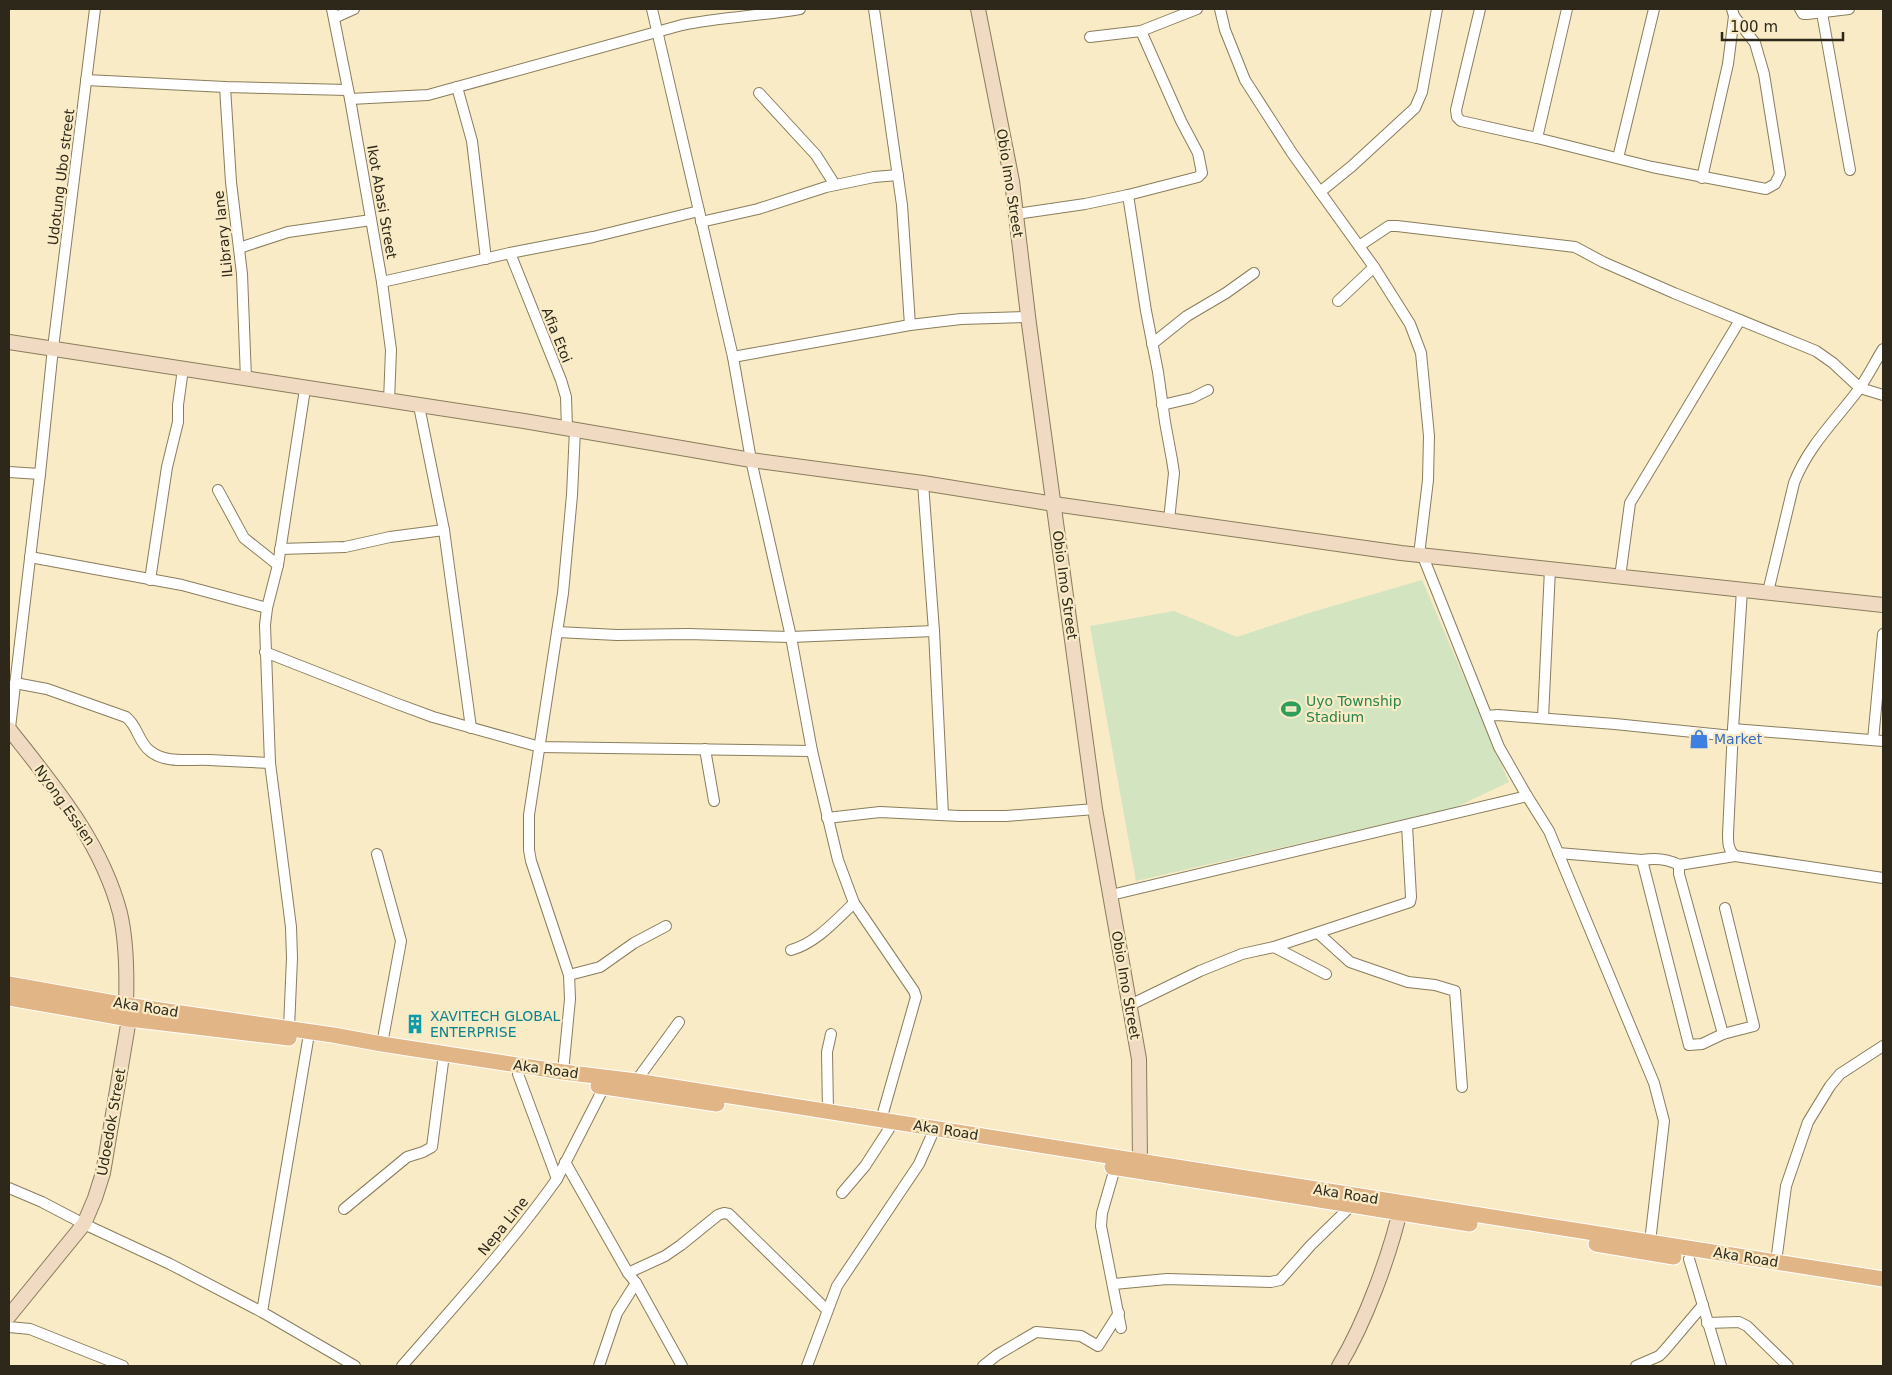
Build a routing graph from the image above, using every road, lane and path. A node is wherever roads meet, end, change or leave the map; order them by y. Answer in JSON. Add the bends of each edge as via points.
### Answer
{"nodes":[{"id":1,"x":95,"y":9,"type":"edge"},
{"id":2,"x":354,"y":9,"type":"edge"},
{"id":3,"x":652,"y":9,"type":"edge"},
{"id":4,"x":800,"y":9,"type":"edge"},
{"id":5,"x":874,"y":9,"type":"edge"},
{"id":6,"x":978,"y":9,"type":"edge"},
{"id":7,"x":1197,"y":9,"type":"edge"},
{"id":8,"x":1220,"y":9,"type":"edge"},
{"id":9,"x":1437,"y":9,"type":"edge"},
{"id":10,"x":1480,"y":9,"type":"edge"},
{"id":11,"x":1567,"y":9,"type":"edge"},
{"id":12,"x":1654,"y":9,"type":"edge"},
{"id":13,"x":1800,"y":9,"type":"edge"},
{"id":14,"x":1849,"y":9,"type":"edge"},
{"id":15,"x":333,"y":13,"type":"edge"},
{"id":16,"x":1733,"y":13,"type":"edge"},
{"id":17,"x":1822,"y":13,"type":"junction"},
{"id":18,"x":1141,"y":31,"type":"junction"},
{"id":19,"x":658,"y":32,"type":"junction"},
{"id":20,"x":1090,"y":37,"type":"dead end"},
{"id":21,"x":86,"y":80,"type":"junction"},
{"id":22,"x":225,"y":87,"type":"junction"},
{"id":23,"x":457,"y":87,"type":"junction"},
{"id":24,"x":760,"y":93,"type":"dead end"},
{"id":25,"x":349,"y":94,"type":"junction"},
{"id":26,"x":1537,"y":138,"type":"junction"},
{"id":27,"x":1618,"y":158,"type":"junction"},
{"id":28,"x":1850,"y":170,"type":"dead end"},
{"id":29,"x":898,"y":175,"type":"junction"},
{"id":30,"x":1702,"y":178,"type":"junction"},
{"id":31,"x":835,"y":185,"type":"junction"},
{"id":32,"x":1320,"y":192,"type":"junction"},
{"id":33,"x":1128,"y":195,"type":"junction"},
{"id":34,"x":699,"y":211,"type":"junction"},
{"id":35,"x":1016,"y":214,"type":"junction"},
{"id":36,"x":371,"y":220,"type":"junction"},
{"id":37,"x":701,"y":222,"type":"junction"},
{"id":38,"x":1359,"y":246,"type":"junction"},
{"id":39,"x":239,"y":248,"type":"junction"},
{"id":40,"x":510,"y":253,"type":"junction"},
{"id":41,"x":486,"y":259,"type":"junction"},
{"id":42,"x":1374,"y":267,"type":"junction"},
{"id":43,"x":1254,"y":273,"type":"dead end"},
{"id":44,"x":382,"y":282,"type":"junction"},
{"id":45,"x":1338,"y":301,"type":"dead end"},
{"id":46,"x":1028,"y":317,"type":"junction"},
{"id":47,"x":1740,"y":320,"type":"junction"},
{"id":48,"x":910,"y":325,"type":"junction"},
{"id":49,"x":9,"y":342,"type":"edge"},
{"id":50,"x":1152,"y":344,"type":"junction"},
{"id":51,"x":53,"y":348,"type":"junction"},
{"id":52,"x":1883,"y":349,"type":"edge"},
{"id":53,"x":733,"y":357,"type":"junction"},
{"id":54,"x":184,"y":369,"type":"junction"},
{"id":55,"x":246,"y":379,"type":"junction"},
{"id":56,"x":1860,"y":388,"type":"junction"},
{"id":57,"x":305,"y":389,"type":"junction"},
{"id":58,"x":1208,"y":390,"type":"dead end"},
{"id":59,"x":1883,"y":396,"type":"edge"},
{"id":60,"x":389,"y":401,"type":"junction"},
{"id":61,"x":1162,"y":405,"type":"junction"},
{"id":62,"x":419,"y":406,"type":"junction"},
{"id":63,"x":571,"y":430,"type":"junction"},
{"id":64,"x":751,"y":460,"type":"junction"},
{"id":65,"x":9,"y":472,"type":"edge"},
{"id":66,"x":40,"y":474,"type":"junction"},
{"id":67,"x":922,"y":483,"type":"junction"},
{"id":68,"x":218,"y":490,"type":"dead end"},
{"id":69,"x":1054,"y":504,"type":"junction"},
{"id":70,"x":1169,"y":520,"type":"junction"},
{"id":71,"x":444,"y":530,"type":"junction"},
{"id":72,"x":280,"y":549,"type":"junction"},
{"id":73,"x":1418,"y":554,"type":"junction"},
{"id":74,"x":30,"y":556,"type":"junction"},
{"id":75,"x":278,"y":565,"type":"junction"},
{"id":76,"x":1550,"y":569,"type":"junction"},
{"id":77,"x":1620,"y":577,"type":"junction"},
{"id":78,"x":150,"y":580,"type":"junction"},
{"id":79,"x":1742,"y":590,"type":"junction"},
{"id":80,"x":1768,"y":592,"type":"junction"},
{"id":81,"x":1883,"y":605,"type":"edge"},
{"id":82,"x":267,"y":608,"type":"junction"},
{"id":83,"x":934,"y":631,"type":"junction"},
{"id":84,"x":558,"y":632,"type":"junction"},
{"id":85,"x":1883,"y":634,"type":"edge"},
{"id":86,"x":790,"y":637,"type":"junction"},
{"id":87,"x":265,"y":652,"type":"junction"},
{"id":88,"x":15,"y":683,"type":"junction"},
{"id":89,"x":1487,"y":716,"type":"junction"},
{"id":90,"x":1542,"y":718,"type":"junction"},
{"id":91,"x":471,"y":728,"type":"junction"},
{"id":92,"x":1732,"y":732,"type":"junction"},
{"id":93,"x":9,"y":733,"type":"edge"},
{"id":94,"x":1878,"y":740,"type":"edge"},
{"id":95,"x":540,"y":747,"type":"junction"},
{"id":96,"x":705,"y":749,"type":"junction"},
{"id":97,"x":812,"y":750,"type":"junction"},
{"id":98,"x":270,"y":764,"type":"junction"},
{"id":99,"x":1527,"y":796,"type":"junction"},
{"id":100,"x":714,"y":801,"type":"dead end"},
{"id":101,"x":1096,"y":809,"type":"junction"},
{"id":102,"x":943,"y":815,"type":"junction"},
{"id":103,"x":827,"y":818,"type":"junction"},
{"id":104,"x":1407,"y":825,"type":"junction"},
{"id":105,"x":1558,"y":853,"type":"junction"},
{"id":106,"x":377,"y":854,"type":"dead end"},
{"id":107,"x":1735,"y":856,"type":"junction"},
{"id":108,"x":1642,"y":860,"type":"junction"},
{"id":109,"x":1679,"y":865,"type":"junction"},
{"id":110,"x":1883,"y":878,"type":"edge"},
{"id":111,"x":1111,"y":896,"type":"junction"},
{"id":112,"x":854,"y":903,"type":"junction"},
{"id":113,"x":1725,"y":908,"type":"dead end"},
{"id":114,"x":666,"y":926,"type":"dead end"},
{"id":115,"x":1318,"y":933,"type":"junction"},
{"id":116,"x":1274,"y":947,"type":"junction"},
{"id":117,"x":790,"y":950,"type":"dead end"},
{"id":118,"x":1326,"y":974,"type":"dead end"},
{"id":119,"x":569,"y":975,"type":"junction"},
{"id":120,"x":9,"y":984,"type":"edge"},
{"id":121,"x":9,"y":998,"type":"edge"},
{"id":122,"x":1130,"y":1005,"type":"junction"},
{"id":123,"x":128,"y":1012,"type":"junction"},
{"id":124,"x":679,"y":1022,"type":"dead end"},
{"id":125,"x":289,"y":1028,"type":"junction"},
{"id":126,"x":831,"y":1034,"type":"dead end"},
{"id":127,"x":1723,"y":1034,"type":"junction"},
{"id":128,"x":308,"y":1040,"type":"junction"},
{"id":129,"x":382,"y":1044,"type":"junction"},
{"id":130,"x":1883,"y":1046,"type":"edge"},
{"id":131,"x":443,"y":1062,"type":"junction"},
{"id":132,"x":564,"y":1072,"type":"junction"},
{"id":133,"x":518,"y":1074,"type":"junction"},
{"id":134,"x":636,"y":1081,"type":"junction"},
{"id":135,"x":604,"y":1087,"type":"junction"},
{"id":136,"x":1462,"y":1087,"type":"dead end"},
{"id":137,"x":828,"y":1111,"type":"junction"},
{"id":138,"x":885,"y":1125,"type":"junction"},
{"id":139,"x":931,"y":1137,"type":"junction"},
{"id":140,"x":1140,"y":1161,"type":"junction"},
{"id":141,"x":565,"y":1162,"type":"junction"},
{"id":142,"x":1115,"y":1168,"type":"junction"},
{"id":143,"x":557,"y":1179,"type":"junction"},
{"id":144,"x":9,"y":1188,"type":"edge"},
{"id":145,"x":842,"y":1193,"type":"dead end"},
{"id":146,"x":1351,"y":1206,"type":"junction"},
{"id":147,"x":1401,"y":1209,"type":"junction"},
{"id":148,"x":344,"y":1210,"type":"dead end"},
{"id":149,"x":84,"y":1224,"type":"junction"},
{"id":150,"x":1650,"y":1242,"type":"junction"},
{"id":151,"x":1689,"y":1259,"type":"junction"},
{"id":152,"x":1776,"y":1262,"type":"junction"},
{"id":153,"x":628,"y":1272,"type":"junction"},
{"id":154,"x":1883,"y":1279,"type":"edge"},
{"id":155,"x":636,"y":1283,"type":"junction"},
{"id":156,"x":1114,"y":1284,"type":"junction"},
{"id":157,"x":1883,"y":1289,"type":"edge"},
{"id":158,"x":1702,"y":1305,"type":"junction"},
{"id":159,"x":827,"y":1310,"type":"junction"},
{"id":160,"x":262,"y":1312,"type":"junction"},
{"id":161,"x":1119,"y":1313,"type":"junction"},
{"id":162,"x":9,"y":1316,"type":"edge"},
{"id":163,"x":1708,"y":1322,"type":"junction"},
{"id":164,"x":9,"y":1327,"type":"edge"},
{"id":165,"x":1122,"y":1328,"type":"dead end"},
{"id":166,"x":123,"y":1366,"type":"edge"},
{"id":167,"x":355,"y":1366,"type":"edge"},
{"id":168,"x":402,"y":1366,"type":"edge"},
{"id":169,"x":599,"y":1366,"type":"edge"},
{"id":170,"x":682,"y":1366,"type":"edge"},
{"id":171,"x":807,"y":1366,"type":"edge"},
{"id":172,"x":983,"y":1366,"type":"edge"},
{"id":173,"x":1339,"y":1366,"type":"edge"},
{"id":174,"x":1636,"y":1366,"type":"edge"},
{"id":175,"x":1721,"y":1366,"type":"edge"},
{"id":176,"x":1788,"y":1366,"type":"edge"}],
"edges":[{"from":1,"to":21,"type":"street","name":"Udotung Ubo street"},
{"from":2,"to":15,"type":"street"},
{"from":3,"to":19,"type":"street"},
{"from":4,"to":19,"type":"street","via":[[714,18]]},
{"from":5,"to":29,"type":"street"},
{"from":6,"to":35,"type":"street","name":"Obio Imo Street"},
{"from":7,"to":18,"type":"street"},
{"from":8,"to":32,"type":"street","via":[[1245,80]]},
{"from":9,"to":32,"type":"street","via":[[1422,92],[1415,108]]},
{"from":10,"to":26,"type":"street","via":[[1457,117],[1461,121]]},
{"from":11,"to":26,"type":"street"},
{"from":12,"to":27,"type":"street"},
{"from":13,"to":17,"type":"street","via":[[1803,14]]},
{"from":14,"to":17,"type":"street"},
{"from":15,"to":25,"type":"street","name":"Ikot Abasi Street"},
{"from":16,"to":30,"type":"street","via":[[1728,64]]},
{"from":16,"to":30,"type":"street","via":[[1758,51],[1780,174],[1775,184],[1766,189]]},
{"from":17,"to":28,"type":"street"},
{"from":18,"to":20,"type":"street"},
{"from":18,"to":33,"type":"street","via":[[1198,153],[1202,173],[1198,177]]},
{"from":19,"to":23,"type":"street"},
{"from":19,"to":34,"type":"street"},
{"from":21,"to":22,"type":"street"},
{"from":21,"to":51,"type":"street","name":"Udotung Ubo street"},
{"from":22,"to":25,"type":"street"},
{"from":22,"to":39,"type":"street","name":"lLibrary lane"},
{"from":23,"to":25,"type":"street","via":[[417,97]]},
{"from":23,"to":41,"type":"street","via":[[472,142]]},
{"from":24,"to":31,"type":"street","via":[[816,155]]},
{"from":25,"to":36,"type":"street","name":"Ikot Abasi Street"},
{"from":26,"to":27,"type":"street"},
{"from":27,"to":30,"type":"street"},
{"from":29,"to":31,"type":"street"},
{"from":29,"to":48,"type":"street"},
{"from":31,"to":37,"type":"street","via":[[758,209]]},
{"from":32,"to":38,"type":"street"},
{"from":33,"to":35,"type":"street"},
{"from":33,"to":50,"type":"street"},
{"from":34,"to":37,"type":"street"},
{"from":34,"to":40,"type":"street"},
{"from":35,"to":46,"type":"street","name":"Obio Imo Street"},
{"from":36,"to":39,"type":"street","via":[[288,232]]},
{"from":36,"to":44,"type":"street","name":"Ikot Abasi Street"},
{"from":37,"to":53,"type":"street"},
{"from":38,"to":42,"type":"street"},
{"from":38,"to":47,"type":"street","via":[[1389,226],[1396,226],[1575,247]]},
{"from":39,"to":55,"type":"street","name":"lLibrary lane"},
{"from":40,"to":41,"type":"street"},
{"from":40,"to":63,"type":"street","name":"Afia Etoi","via":[[566,397]]},
{"from":41,"to":44,"type":"street"},
{"from":42,"to":45,"type":"street"},
{"from":42,"to":73,"type":"street","via":[[1410,324],[1421,353],[1429,436],[1428,480]]},
{"from":43,"to":50,"type":"street","via":[[1186,316]]},
{"from":44,"to":60,"type":"street","name":"Ikot Abasi Street","via":[[391,350]]},
{"from":46,"to":48,"type":"street","via":[[961,319]]},
{"from":46,"to":69,"type":"street","name":"Obio Imo Street"},
{"from":47,"to":56,"type":"street","via":[[1816,351]]},
{"from":47,"to":77,"type":"street","via":[[1630,503]]},
{"from":48,"to":53,"type":"street"},
{"from":49,"to":51,"type":"street"},
{"from":50,"to":61,"type":"street"},
{"from":51,"to":54,"type":"street"},
{"from":51,"to":66,"type":"street","name":"Udotung Ubo street"},
{"from":52,"to":56,"type":"street"},
{"from":53,"to":64,"type":"street"},
{"from":54,"to":55,"type":"street"},
{"from":54,"to":78,"type":"street","via":[[178,422],[167,467]]},
{"from":55,"to":57,"type":"street"},
{"from":56,"to":59,"type":"street"},
{"from":56,"to":80,"type":"street","via":[[1814,444],[1800,467]]},
{"from":57,"to":60,"type":"street"},
{"from":57,"to":72,"type":"street"},
{"from":58,"to":61,"type":"street","via":[[1192,398]]},
{"from":60,"to":62,"type":"street"},
{"from":61,"to":70,"type":"street","via":[[1174,473]]},
{"from":62,"to":63,"type":"street"},
{"from":62,"to":71,"type":"street"},
{"from":63,"to":64,"type":"street"},
{"from":63,"to":84,"type":"street","name":"Afia Etoi","via":[[572,495]]},
{"from":64,"to":67,"type":"street"},
{"from":64,"to":86,"type":"street"},
{"from":65,"to":66,"type":"street"},
{"from":66,"to":74,"type":"street","name":"Udotung Ubo street"},
{"from":67,"to":69,"type":"street"},
{"from":67,"to":83,"type":"street"},
{"from":68,"to":75,"type":"street","via":[[244,538]]},
{"from":69,"to":70,"type":"street"},
{"from":69,"to":101,"type":"street","name":"Obio Imo Street"},
{"from":70,"to":73,"type":"street"},
{"from":71,"to":72,"type":"street","via":[[345,547]]},
{"from":71,"to":91,"type":"street"},
{"from":72,"to":75,"type":"street"},
{"from":73,"to":76,"type":"street"},
{"from":73,"to":89,"type":"street","via":[[1422,554]]},
{"from":74,"to":78,"type":"street"},
{"from":74,"to":88,"type":"street","name":"Udotung Ubo street"},
{"from":75,"to":82,"type":"street"},
{"from":76,"to":77,"type":"street"},
{"from":76,"to":90,"type":"street"},
{"from":77,"to":79,"type":"street"},
{"from":78,"to":82,"type":"street","via":[[182,585]]},
{"from":79,"to":80,"type":"street"},
{"from":79,"to":92,"type":"street"},
{"from":80,"to":81,"type":"street"},
{"from":82,"to":87,"type":"street"},
{"from":83,"to":86,"type":"street"},
{"from":83,"to":102,"type":"street"},
{"from":84,"to":86,"type":"street"},
{"from":84,"to":95,"type":"street","name":"Afia Etoi"},
{"from":85,"to":94,"type":"street"},
{"from":86,"to":97,"type":"street"},
{"from":87,"to":91,"type":"street","via":[[395,704]]},
{"from":87,"to":98,"type":"street"},
{"from":88,"to":93,"type":"street","name":"Udotung Ubo street"},
{"from":88,"to":98,"type":"street","via":[[47,689],[126,717],[133,722],[144,746],[156,756],[172,760]]},
{"from":89,"to":90,"type":"street"},
{"from":89,"to":99,"type":"street"},
{"from":90,"to":92,"type":"street"},
{"from":91,"to":95,"type":"street"},
{"from":92,"to":94,"type":"street"},
{"from":92,"to":107,"type":"street","via":[[1728,840]]},
{"from":93,"to":123,"type":"street","name":"Nyong Essien","via":[[56,789],[84,828],[104,865],[120,914]]},
{"from":95,"to":96,"type":"street"},
{"from":95,"to":119,"type":"street","name":"Afia Etoi","via":[[529,815],[529,850]]},
{"from":96,"to":97,"type":"street"},
{"from":96,"to":100,"type":"street"},
{"from":97,"to":103,"type":"street"},
{"from":98,"to":125,"type":"street","via":[[291,927]]},
{"from":99,"to":104,"type":"street"},
{"from":99,"to":105,"type":"street","via":[[1549,831]]},
{"from":101,"to":102,"type":"street","via":[[1006,816]]},
{"from":101,"to":111,"type":"street","name":"Obio Imo Street"},
{"from":102,"to":103,"type":"street","via":[[880,812]]},
{"from":103,"to":112,"type":"street"},
{"from":104,"to":111,"type":"street"},
{"from":104,"to":115,"type":"street","via":[[1410,902]]},
{"from":105,"to":108,"type":"street"},
{"from":105,"to":150,"type":"street","via":[[1662,1107],[1664,1121]]},
{"from":106,"to":129,"type":"street","via":[[401,941]]},
{"from":107,"to":109,"type":"street"},
{"from":107,"to":110,"type":"street"},
{"from":108,"to":109,"type":"street","via":[[1652,858]]},
{"from":108,"to":127,"type":"street","via":[[1689,1045],[1702,1044]]},
{"from":109,"to":127,"type":"street"},
{"from":111,"to":122,"type":"street","name":"Obio Imo Street"},
{"from":112,"to":117,"type":"street","via":[[803,947]]},
{"from":112,"to":138,"type":"street","via":[[916,997]]},
{"from":113,"to":127,"type":"street","via":[[1754,1026]]},
{"from":114,"to":119,"type":"street","via":[[600,967]]},
{"from":115,"to":116,"type":"street"},
{"from":115,"to":136,"type":"street","via":[[1350,962],[1408,982],[1455,991]]},
{"from":116,"to":118,"type":"street"},
{"from":116,"to":122,"type":"street","via":[[1242,954],[1200,970]]},
{"from":119,"to":132,"type":"street","name":"Afia Etoi"},
{"from":120,"to":123,"type":"main road","name":"Aka Road"},
{"from":121,"to":123,"type":"main road","name":"Aka Road"},
{"from":122,"to":140,"type":"street","name":"Obio Imo Street","via":[[1139,1059]]},
{"from":123,"to":125,"type":"main road","name":"Aka Road"},
{"from":123,"to":128,"type":"main road","name":"Aka Road"},
{"from":123,"to":149,"type":"street","name":"Udoedok Street","via":[[103,1173]]},
{"from":124,"to":134,"type":"street"},
{"from":125,"to":129,"type":"main road","name":"Aka Road"},
{"from":126,"to":137,"type":"street"},
{"from":128,"to":131,"type":"main road","name":"Aka Road"},
{"from":128,"to":160,"type":"street"},
{"from":129,"to":132,"type":"main road","name":"Aka Road"},
{"from":130,"to":152,"type":"street","via":[[1840,1074],[1808,1122],[1786,1186]]},
{"from":131,"to":133,"type":"main road","name":"Aka Road"},
{"from":131,"to":148,"type":"street","via":[[432,1147],[407,1157]]},
{"from":132,"to":134,"type":"main road","name":"Aka Road"},
{"from":133,"to":135,"type":"main road","name":"Aka Road"},
{"from":133,"to":143,"type":"street"},
{"from":134,"to":137,"type":"main road","name":"Aka Road"},
{"from":135,"to":138,"type":"main road","name":"Aka Road"},
{"from":135,"to":141,"type":"street","name":"Nepa Line"},
{"from":137,"to":138,"type":"main road","name":"Aka Road"},
{"from":138,"to":139,"type":"main road","name":"Aka Road"},
{"from":138,"to":140,"type":"main road","name":"Aka Road"},
{"from":138,"to":145,"type":"street","via":[[865,1166]]},
{"from":139,"to":142,"type":"main road","name":"Aka Road"},
{"from":139,"to":159,"type":"street","via":[[919,1164],[838,1286]]},
{"from":140,"to":147,"type":"main road","name":"Aka Road"},
{"from":141,"to":143,"type":"street","name":"Nepa Line"},
{"from":141,"to":153,"type":"street"},
{"from":142,"to":146,"type":"main road","name":"Aka Road"},
{"from":142,"to":156,"type":"street","via":[[1101,1226]]},
{"from":143,"to":168,"type":"street","name":"Nepa Line","via":[[517,1233]]},
{"from":144,"to":149,"type":"street"},
{"from":146,"to":147,"type":"main road","name":"Aka Road"},
{"from":146,"to":156,"type":"street","via":[[1280,1280],[1168,1279]]},
{"from":147,"to":150,"type":"main road","name":"Aka Road"},
{"from":147,"to":151,"type":"main road","name":"Aka Road"},
{"from":147,"to":173,"type":"street","via":[[1355,1338]]},
{"from":149,"to":160,"type":"street"},
{"from":149,"to":162,"type":"street","name":"Udoedok Street"},
{"from":150,"to":152,"type":"main road","name":"Aka Road"},
{"from":151,"to":157,"type":"main road","name":"Aka Road"},
{"from":151,"to":158,"type":"street"},
{"from":152,"to":154,"type":"main road","name":"Aka Road"},
{"from":153,"to":155,"type":"street"},
{"from":153,"to":159,"type":"street","via":[[665,1256],[724,1213],[729,1214]]},
{"from":155,"to":169,"type":"street","via":[[617,1313]]},
{"from":155,"to":170,"type":"street"},
{"from":156,"to":161,"type":"street"},
{"from":158,"to":163,"type":"street"},
{"from":158,"to":174,"type":"street","via":[[1659,1356]]},
{"from":159,"to":171,"type":"street"},
{"from":160,"to":167,"type":"street"},
{"from":161,"to":165,"type":"street"},
{"from":161,"to":172,"type":"street","via":[[1098,1346],[1081,1336],[1036,1332]]},
{"from":163,"to":175,"type":"street"},
{"from":163,"to":176,"type":"street","via":[[1739,1322],[1747,1326]]},
{"from":164,"to":166,"type":"street","via":[[30,1329]]}]}
